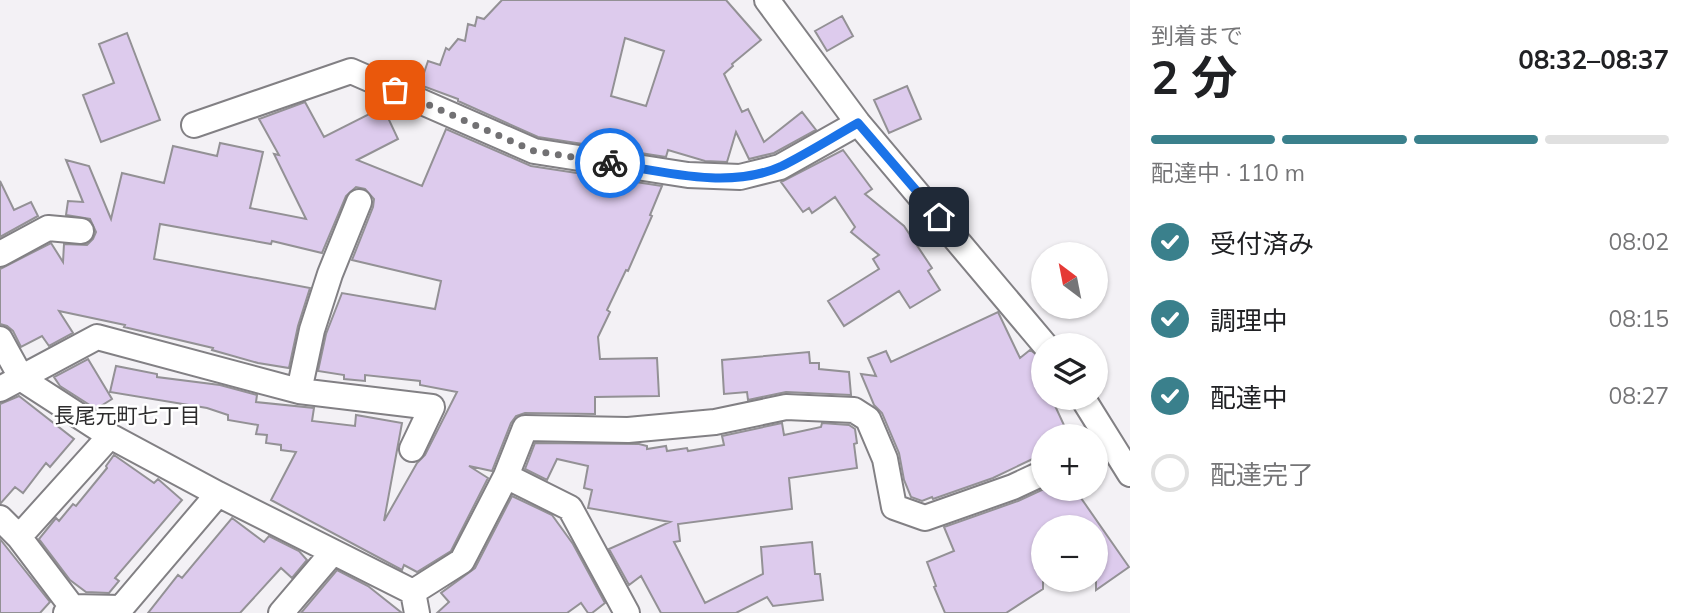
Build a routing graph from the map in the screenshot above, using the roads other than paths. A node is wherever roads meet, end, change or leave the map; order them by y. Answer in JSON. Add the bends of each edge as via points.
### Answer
{"nodes":[{"id":1,"x":767,"y":0,"type":"edge"},
{"id":2,"x":858,"y":123,"type":"junction"},
{"id":3,"x":194,"y":125,"type":"dead end"},
{"id":4,"x":359,"y":202,"type":"dead end"},
{"id":5,"x":81,"y":231,"type":"dead end"},
{"id":6,"x":0,"y":254,"type":"edge"},
{"id":7,"x":1035,"y":333,"type":"edge"},
{"id":8,"x":0,"y":339,"type":"edge"},
{"id":9,"x":11,"y":384,"type":"edge"},
{"id":10,"x":299,"y":391,"type":"junction"},
{"id":11,"x":110,"y":436,"type":"junction"},
{"id":12,"x":412,"y":449,"type":"dead end"},
{"id":13,"x":1108,"y":450,"type":"edge"},
{"id":14,"x":1130,"y":474,"type":"edge"},
{"id":15,"x":506,"y":475,"type":"junction"},
{"id":16,"x":1031,"y":478,"type":"edge"},
{"id":17,"x":218,"y":494,"type":"junction"},
{"id":18,"x":0,"y":518,"type":"edge"},
{"id":19,"x":19,"y":537,"type":"junction"},
{"id":20,"x":333,"y":552,"type":"junction"},
{"id":21,"x":415,"y":602,"type":"edge"},
{"id":22,"x":69,"y":610,"type":"edge"},
{"id":23,"x":281,"y":613,"type":"edge"},
{"id":24,"x":627,"y":613,"type":"edge"}],
"edges":[{"from":1,"to":2,"type":"street"},
{"from":2,"to":3,"type":"street","via":[[780,167],[740,177],[688,176],[534,151],[351,71]]},
{"from":2,"to":7,"type":"street"},
{"from":4,"to":10,"type":"street","via":[[319,308]]},
{"from":5,"to":6,"type":"street","via":[[48,228]]},
{"from":8,"to":9,"type":"street"},
{"from":9,"to":10,"type":"street","via":[[97,337]]},
{"from":9,"to":11,"type":"street"},
{"from":10,"to":12,"type":"street","via":[[432,407]]},
{"from":11,"to":17,"type":"street"},
{"from":11,"to":19,"type":"street"},
{"from":13,"to":14,"type":"street"},
{"from":15,"to":16,"type":"street","via":[[525,428],[628,430],[715,422],[786,407],[854,410],[868,419],[885,459],[894,507],[925,517]]},
{"from":15,"to":21,"type":"street","via":[[462,561]]},
{"from":15,"to":24,"type":"street","via":[[570,508]]},
{"from":17,"to":20,"type":"street"},
{"from":17,"to":22,"type":"street","via":[[121,608]]},
{"from":18,"to":19,"type":"street"},
{"from":19,"to":22,"type":"street"},
{"from":20,"to":21,"type":"street"},
{"from":20,"to":23,"type":"street"}]}
